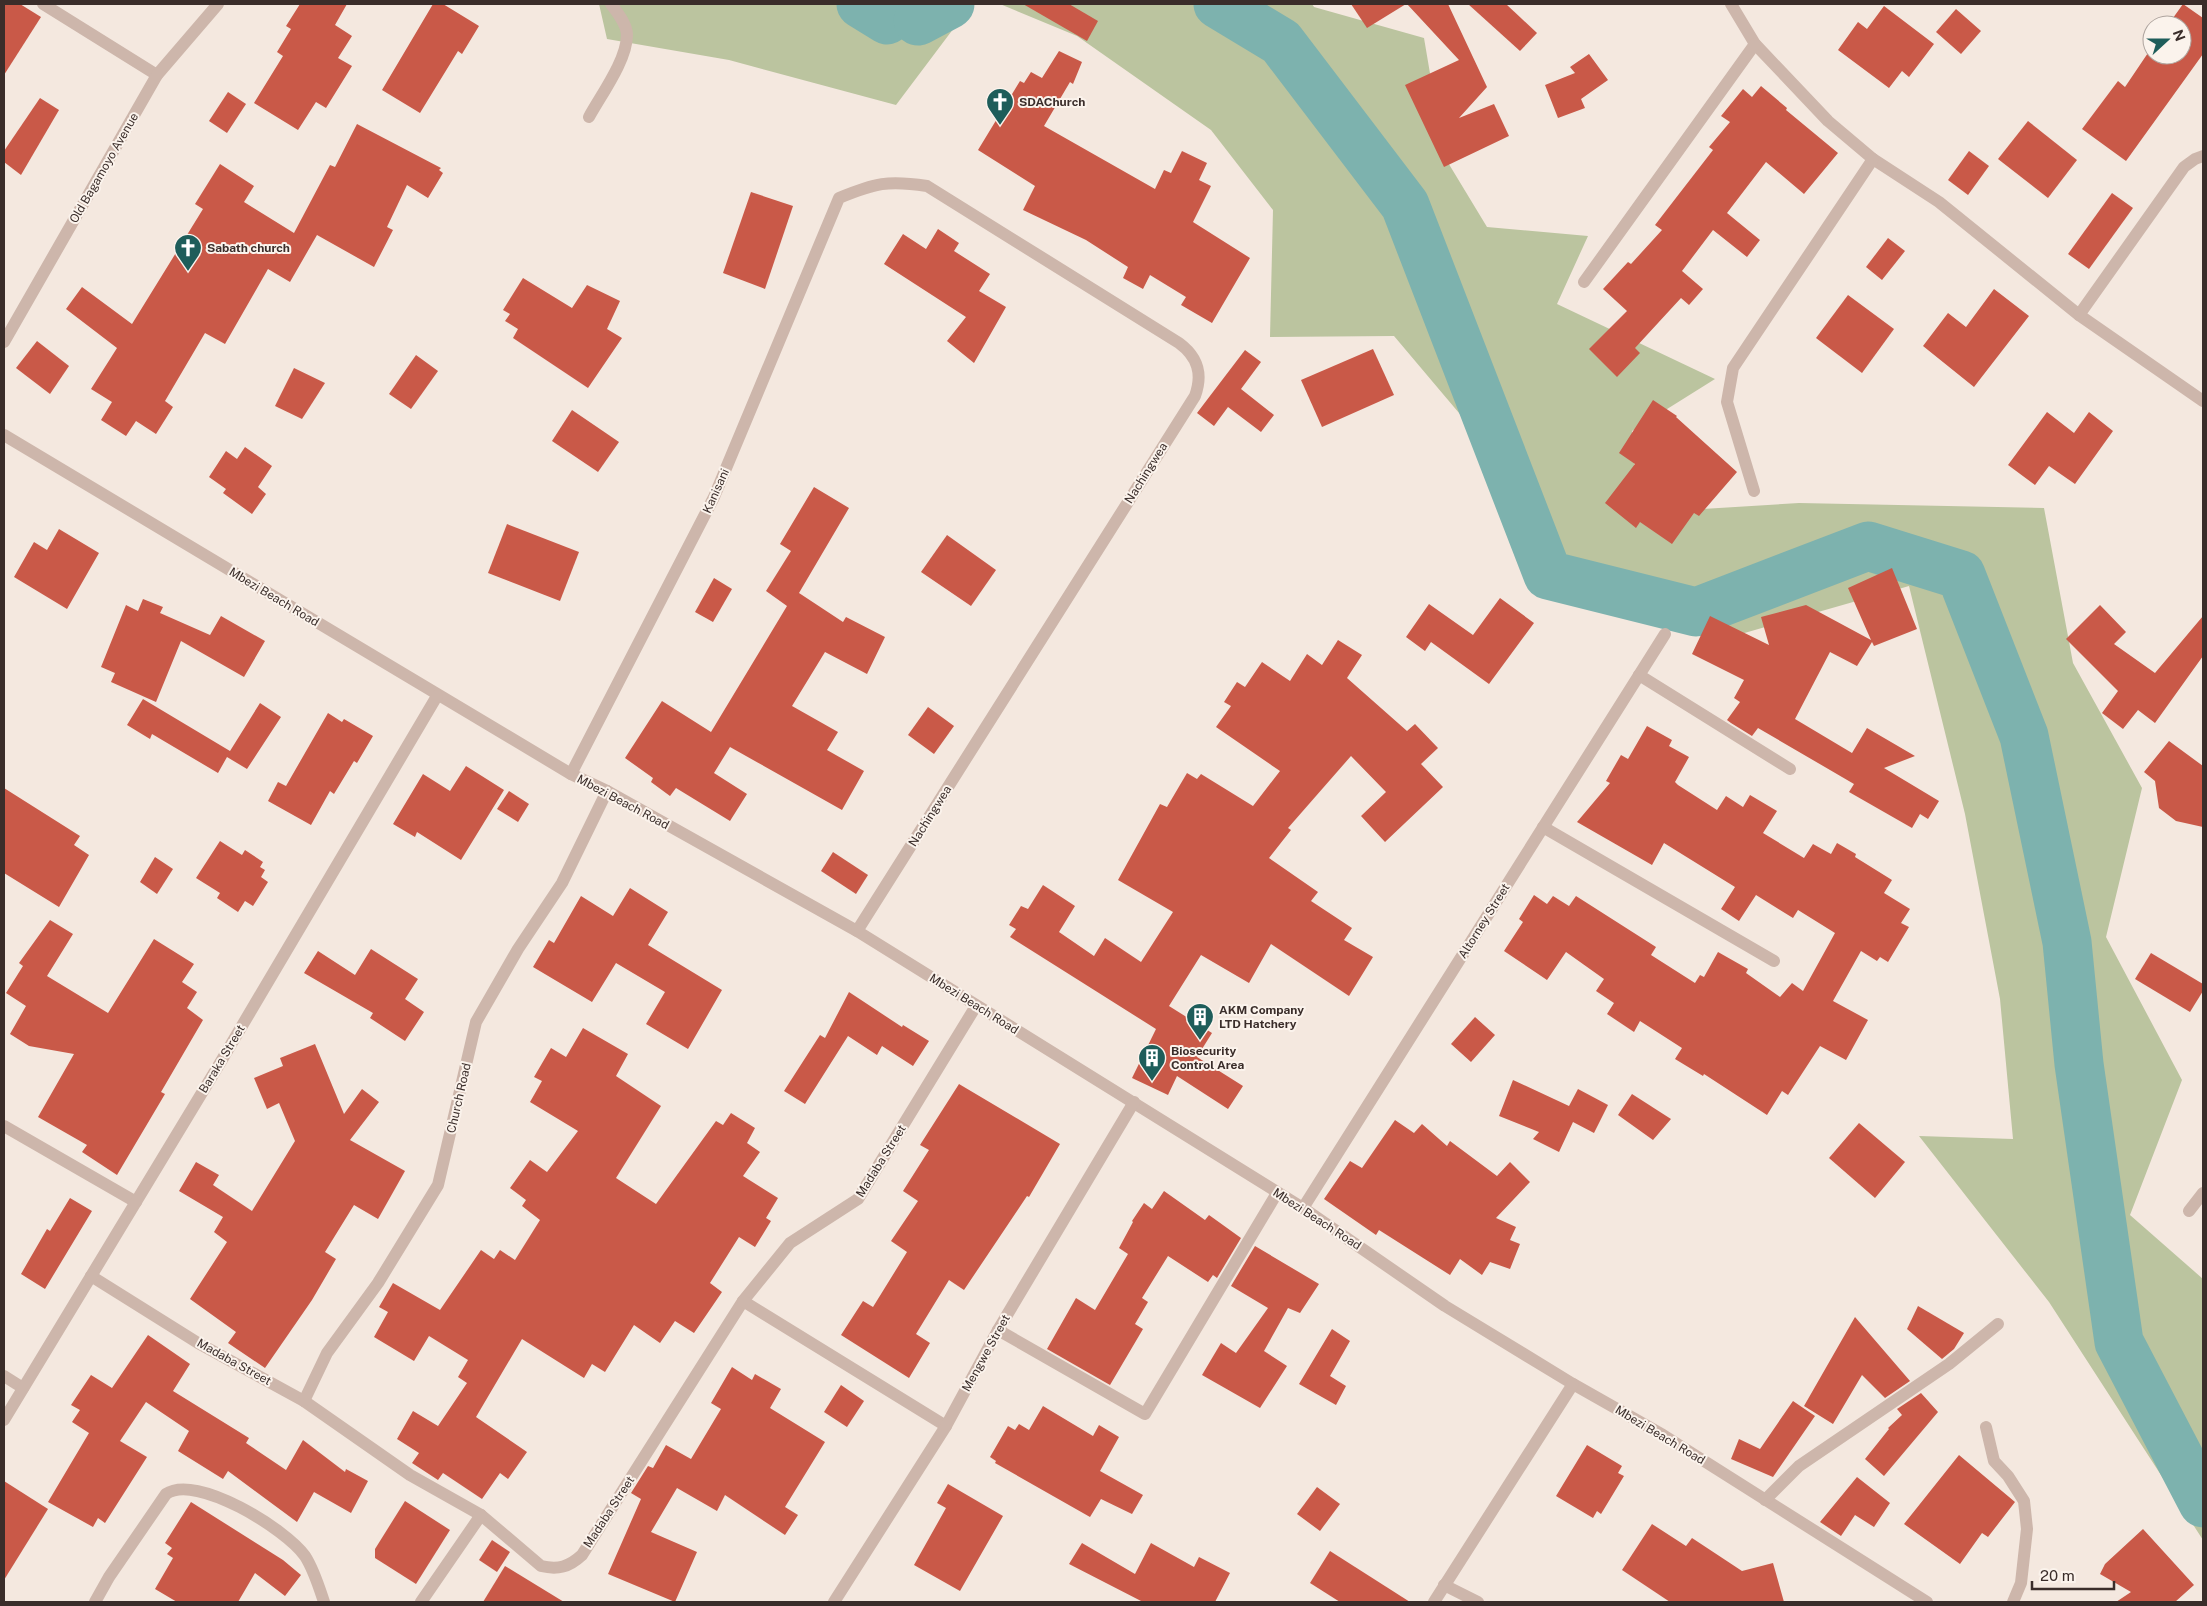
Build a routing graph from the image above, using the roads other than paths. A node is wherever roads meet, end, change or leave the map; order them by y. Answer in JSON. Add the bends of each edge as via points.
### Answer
{"nodes":[{"id":1,"x":43,"y":4,"type":"edge"},
{"id":2,"x":218,"y":4,"type":"edge"},
{"id":3,"x":611,"y":4,"type":"edge"},
{"id":4,"x":1731,"y":4,"type":"edge"},
{"id":5,"x":1756,"y":44,"type":"junction"},
{"id":6,"x":157,"y":76,"type":"junction"},
{"id":7,"x":589,"y":117,"type":"dead end"},
{"id":8,"x":2203,"y":156,"type":"edge"},
{"id":9,"x":1873,"y":159,"type":"junction"},
{"id":10,"x":839,"y":198,"type":"joint"},
{"id":11,"x":1584,"y":282,"type":"dead end"},
{"id":12,"x":2080,"y":315,"type":"junction"},
{"id":13,"x":4,"y":342,"type":"edge"},
{"id":14,"x":2203,"y":401,"type":"edge"},
{"id":15,"x":4,"y":435,"type":"edge"},
{"id":16,"x":1754,"y":491,"type":"dead end"},
{"id":17,"x":1665,"y":634,"type":"dead end"},
{"id":18,"x":1639,"y":675,"type":"junction"},
{"id":19,"x":437,"y":696,"type":"junction"},
{"id":20,"x":1790,"y":769,"type":"dead end"},
{"id":21,"x":571,"y":774,"type":"junction"},
{"id":22,"x":607,"y":791,"type":"junction"},
{"id":23,"x":1543,"y":827,"type":"junction"},
{"id":24,"x":857,"y":931,"type":"junction"},
{"id":25,"x":1774,"y":961,"type":"dead end"},
{"id":26,"x":976,"y":1006,"type":"junction"},
{"id":27,"x":1134,"y":1102,"type":"junction"},
{"id":28,"x":4,"y":1126,"type":"edge"},
{"id":29,"x":1278,"y":1192,"type":"junction"},
{"id":30,"x":2203,"y":1193,"type":"edge"},
{"id":31,"x":136,"y":1202,"type":"junction"},
{"id":32,"x":1303,"y":1208,"type":"junction"},
{"id":33,"x":2189,"y":1211,"type":"dead end"},
{"id":34,"x":91,"y":1276,"type":"junction"},
{"id":35,"x":743,"y":1300,"type":"junction"},
{"id":36,"x":1998,"y":1324,"type":"dead end"},
{"id":37,"x":998,"y":1330,"type":"junction"},
{"id":38,"x":4,"y":1376,"type":"edge"},
{"id":39,"x":1573,"y":1384,"type":"junction"},
{"id":40,"x":23,"y":1388,"type":"junction"},
{"id":41,"x":304,"y":1401,"type":"junction"},
{"id":42,"x":4,"y":1420,"type":"edge"},
{"id":43,"x":946,"y":1426,"type":"junction"},
{"id":44,"x":1986,"y":1427,"type":"dead end"},
{"id":45,"x":1765,"y":1500,"type":"junction"},
{"id":46,"x":481,"y":1515,"type":"junction"},
{"id":47,"x":1444,"y":1585,"type":"junction"},
{"id":48,"x":95,"y":1602,"type":"edge"},
{"id":49,"x":324,"y":1602,"type":"edge"},
{"id":50,"x":421,"y":1602,"type":"edge"},
{"id":51,"x":834,"y":1602,"type":"edge"},
{"id":52,"x":1434,"y":1602,"type":"edge"},
{"id":53,"x":1478,"y":1602,"type":"edge"},
{"id":54,"x":1927,"y":1602,"type":"edge"},
{"id":55,"x":2013,"y":1602,"type":"edge"}],
"edges":[{"from":1,"to":6,"type":"street"},
{"from":2,"to":6,"type":"street","name":"Old Bagamoyo Avenue"},
{"from":3,"to":7,"type":"street","via":[[627,33],[624,53]]},
{"from":4,"to":5,"type":"street"},
{"from":5,"to":9,"type":"street","via":[[1828,121]]},
{"from":5,"to":11,"type":"street"},
{"from":6,"to":13,"type":"street","name":"Old Bagamoyo Avenue"},
{"from":8,"to":12,"type":"street","via":[[2184,167]]},
{"from":9,"to":12,"type":"street","via":[[1939,202]]},
{"from":9,"to":16,"type":"street","via":[[1732,368],[1727,402]]},
{"from":10,"to":21,"type":"street","name":"Kanisani","via":[[714,497]]},
{"from":10,"to":24,"type":"street","name":"Nachingwea","via":[[874,184],[901,182],[927,186],[1179,342],[1196,360],[1199,372],[1195,396]]},
{"from":12,"to":14,"type":"street"},
{"from":15,"to":19,"type":"street","name":"Mbezi Beach Road"},
{"from":17,"to":18,"type":"street","name":"Altorney Street"},
{"from":18,"to":20,"type":"street"},
{"from":18,"to":23,"type":"street","name":"Altorney Street"},
{"from":19,"to":21,"type":"street","name":"Mbezi Beach Road"},
{"from":19,"to":31,"type":"street","name":"Baraka Street"},
{"from":21,"to":22,"type":"street","name":"Mbezi Beach Road"},
{"from":22,"to":24,"type":"street","name":"Mbezi Beach Road"},
{"from":22,"to":41,"type":"street","name":"Church Road","via":[[562,883],[518,949],[476,1022],[438,1185],[378,1284],[326,1353]]},
{"from":23,"to":25,"type":"street"},
{"from":23,"to":32,"type":"street","name":"Altorney Street"},
{"from":24,"to":26,"type":"street","name":"Mbezi Beach Road"},
{"from":26,"to":27,"type":"street","name":"Mbezi Beach Road"},
{"from":26,"to":35,"type":"street","name":"Madaba Street","via":[[858,1199],[790,1243]]},
{"from":27,"to":29,"type":"street","name":"Mbezi Beach Road"},
{"from":27,"to":37,"type":"street","name":"Mengwe Street"},
{"from":28,"to":31,"type":"street"},
{"from":29,"to":32,"type":"street","name":"Mbezi Beach Road"},
{"from":29,"to":37,"type":"street","via":[[1145,1414]]},
{"from":30,"to":33,"type":"street"},
{"from":31,"to":34,"type":"street","name":"Baraka Street"},
{"from":32,"to":39,"type":"street","name":"Mbezi Beach Road","via":[[1445,1306]]},
{"from":34,"to":40,"type":"street","name":"Baraka Street"},
{"from":34,"to":41,"type":"street","name":"Madaba Street","via":[[198,1343]]},
{"from":35,"to":43,"type":"street"},
{"from":35,"to":46,"type":"street","name":"Madaba Street","via":[[574,1563],[552,1569],[541,1566]]},
{"from":36,"to":45,"type":"street","via":[[1949,1364],[1799,1466]]},
{"from":37,"to":43,"type":"street","name":"Mengwe Street"},
{"from":38,"to":40,"type":"street"},
{"from":39,"to":45,"type":"street","name":"Mbezi Beach Road","via":[[1663,1435]]},
{"from":39,"to":47,"type":"street"},
{"from":40,"to":42,"type":"street","name":"Baraka Street"},
{"from":41,"to":46,"type":"street","name":"Madaba Street","via":[[410,1475]]},
{"from":43,"to":51,"type":"street","name":"Mengwe Street"},
{"from":44,"to":55,"type":"street","via":[[1994,1461],[2024,1501],[2027,1529],[2020,1583]]},
{"from":45,"to":54,"type":"street","name":"Mbezi Beach Road"},
{"from":46,"to":50,"type":"street"},
{"from":47,"to":52,"type":"street"},
{"from":47,"to":53,"type":"street"},
{"from":48,"to":49,"type":"street","via":[[166,1494],[186,1488],[255,1513],[286,1536],[304,1556]]}]}
